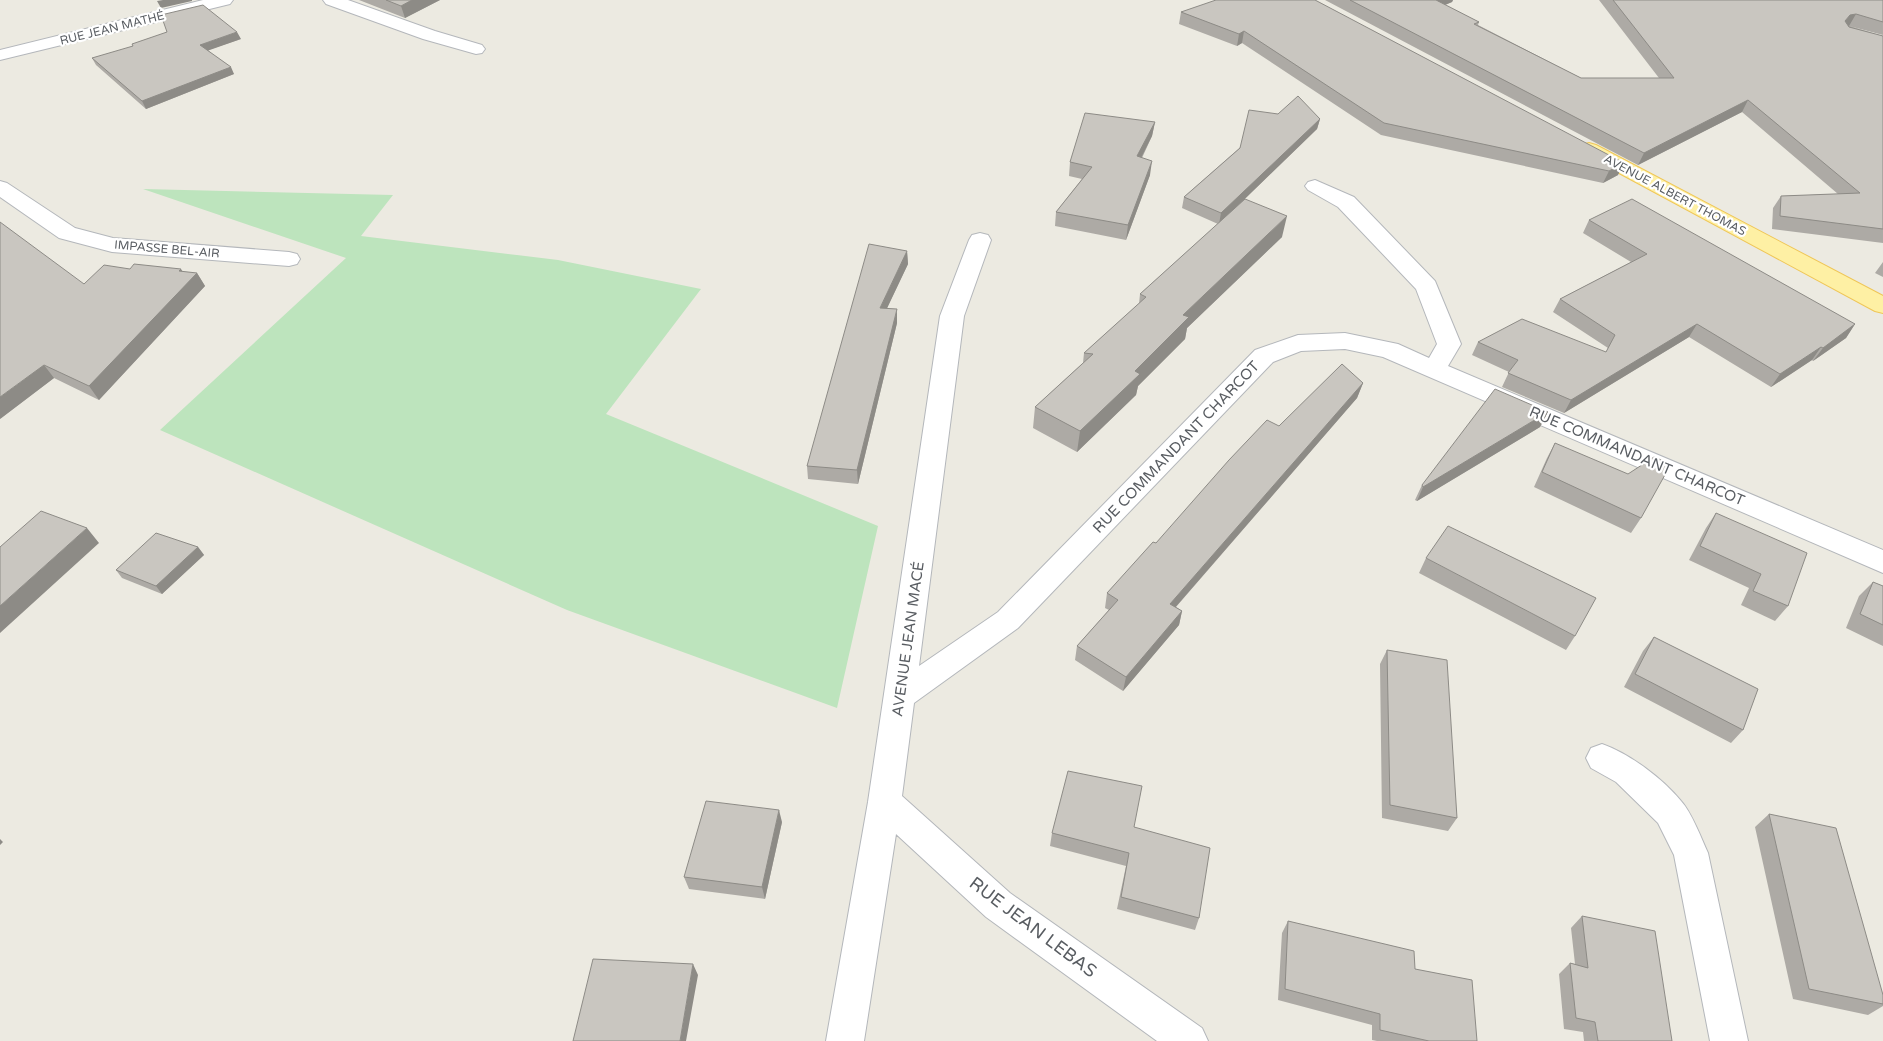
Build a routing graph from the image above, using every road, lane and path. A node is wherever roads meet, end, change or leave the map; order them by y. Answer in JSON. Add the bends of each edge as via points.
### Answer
{"nodes":[{"id":1,"x":224,"y":0,"type":"edge"},
{"id":2,"x":332,"y":0,"type":"edge"},
{"id":3,"x":476,"y":49,"type":"dead end"},
{"id":4,"x":0,"y":55,"type":"edge"},
{"id":5,"x":1570,"y":139,"type":"edge"},
{"id":6,"x":1315,"y":186,"type":"dead end"},
{"id":7,"x":0,"y":187,"type":"edge"},
{"id":8,"x":980,"y":240,"type":"dead end"},
{"id":9,"x":289,"y":259,"type":"dead end"},
{"id":10,"x":1883,"y":306,"type":"edge"},
{"id":11,"x":1434,"y":369,"type":"junction"},
{"id":12,"x":1883,"y":562,"type":"edge"},
{"id":13,"x":900,"y":696,"type":"junction"},
{"id":14,"x":1602,"y":758,"type":"dead end"},
{"id":15,"x":885,"y":802,"type":"junction"},
{"id":16,"x":845,"y":1041,"type":"edge"},
{"id":17,"x":1189,"y":1041,"type":"edge"},
{"id":18,"x":1728,"y":1041,"type":"edge"}],
"edges":[{"from":1,"to":4,"type":"street","name":"RUE JEAN MATHÉ"},
{"from":2,"to":3,"type":"street"},
{"from":5,"to":10,"type":"main road","name":"AVENUE ALBERT THOMAS"},
{"from":6,"to":11,"type":"street","via":[[1346,202],[1427,286],[1449,344]]},
{"from":7,"to":9,"type":"street","name":"IMPASSE BEL-AIR","via":[[67,234],[112,245]]},
{"from":8,"to":13,"type":"street","name":"AVENUE JEAN MACÉ","via":[[952,316]]},
{"from":11,"to":12,"type":"street","name":"RUE COMMANDANT CHARCOT"},
{"from":11,"to":13,"type":"street","name":"RUE COMMANDANT CHARCOT","via":[[1389,350],[1345,341],[1298,343],[1264,356],[1008,620]]},
{"from":13,"to":15,"type":"street","name":"AVENUE JEAN MACÉ"},
{"from":14,"to":18,"type":"street","via":[[1627,772],[1670,812],[1691,853]]},
{"from":15,"to":16,"type":"street","name":"AVENUE JEAN MACÉ"},
{"from":15,"to":17,"type":"street","name":"RUE JEAN LEBAS","via":[[998,905]]}]}
